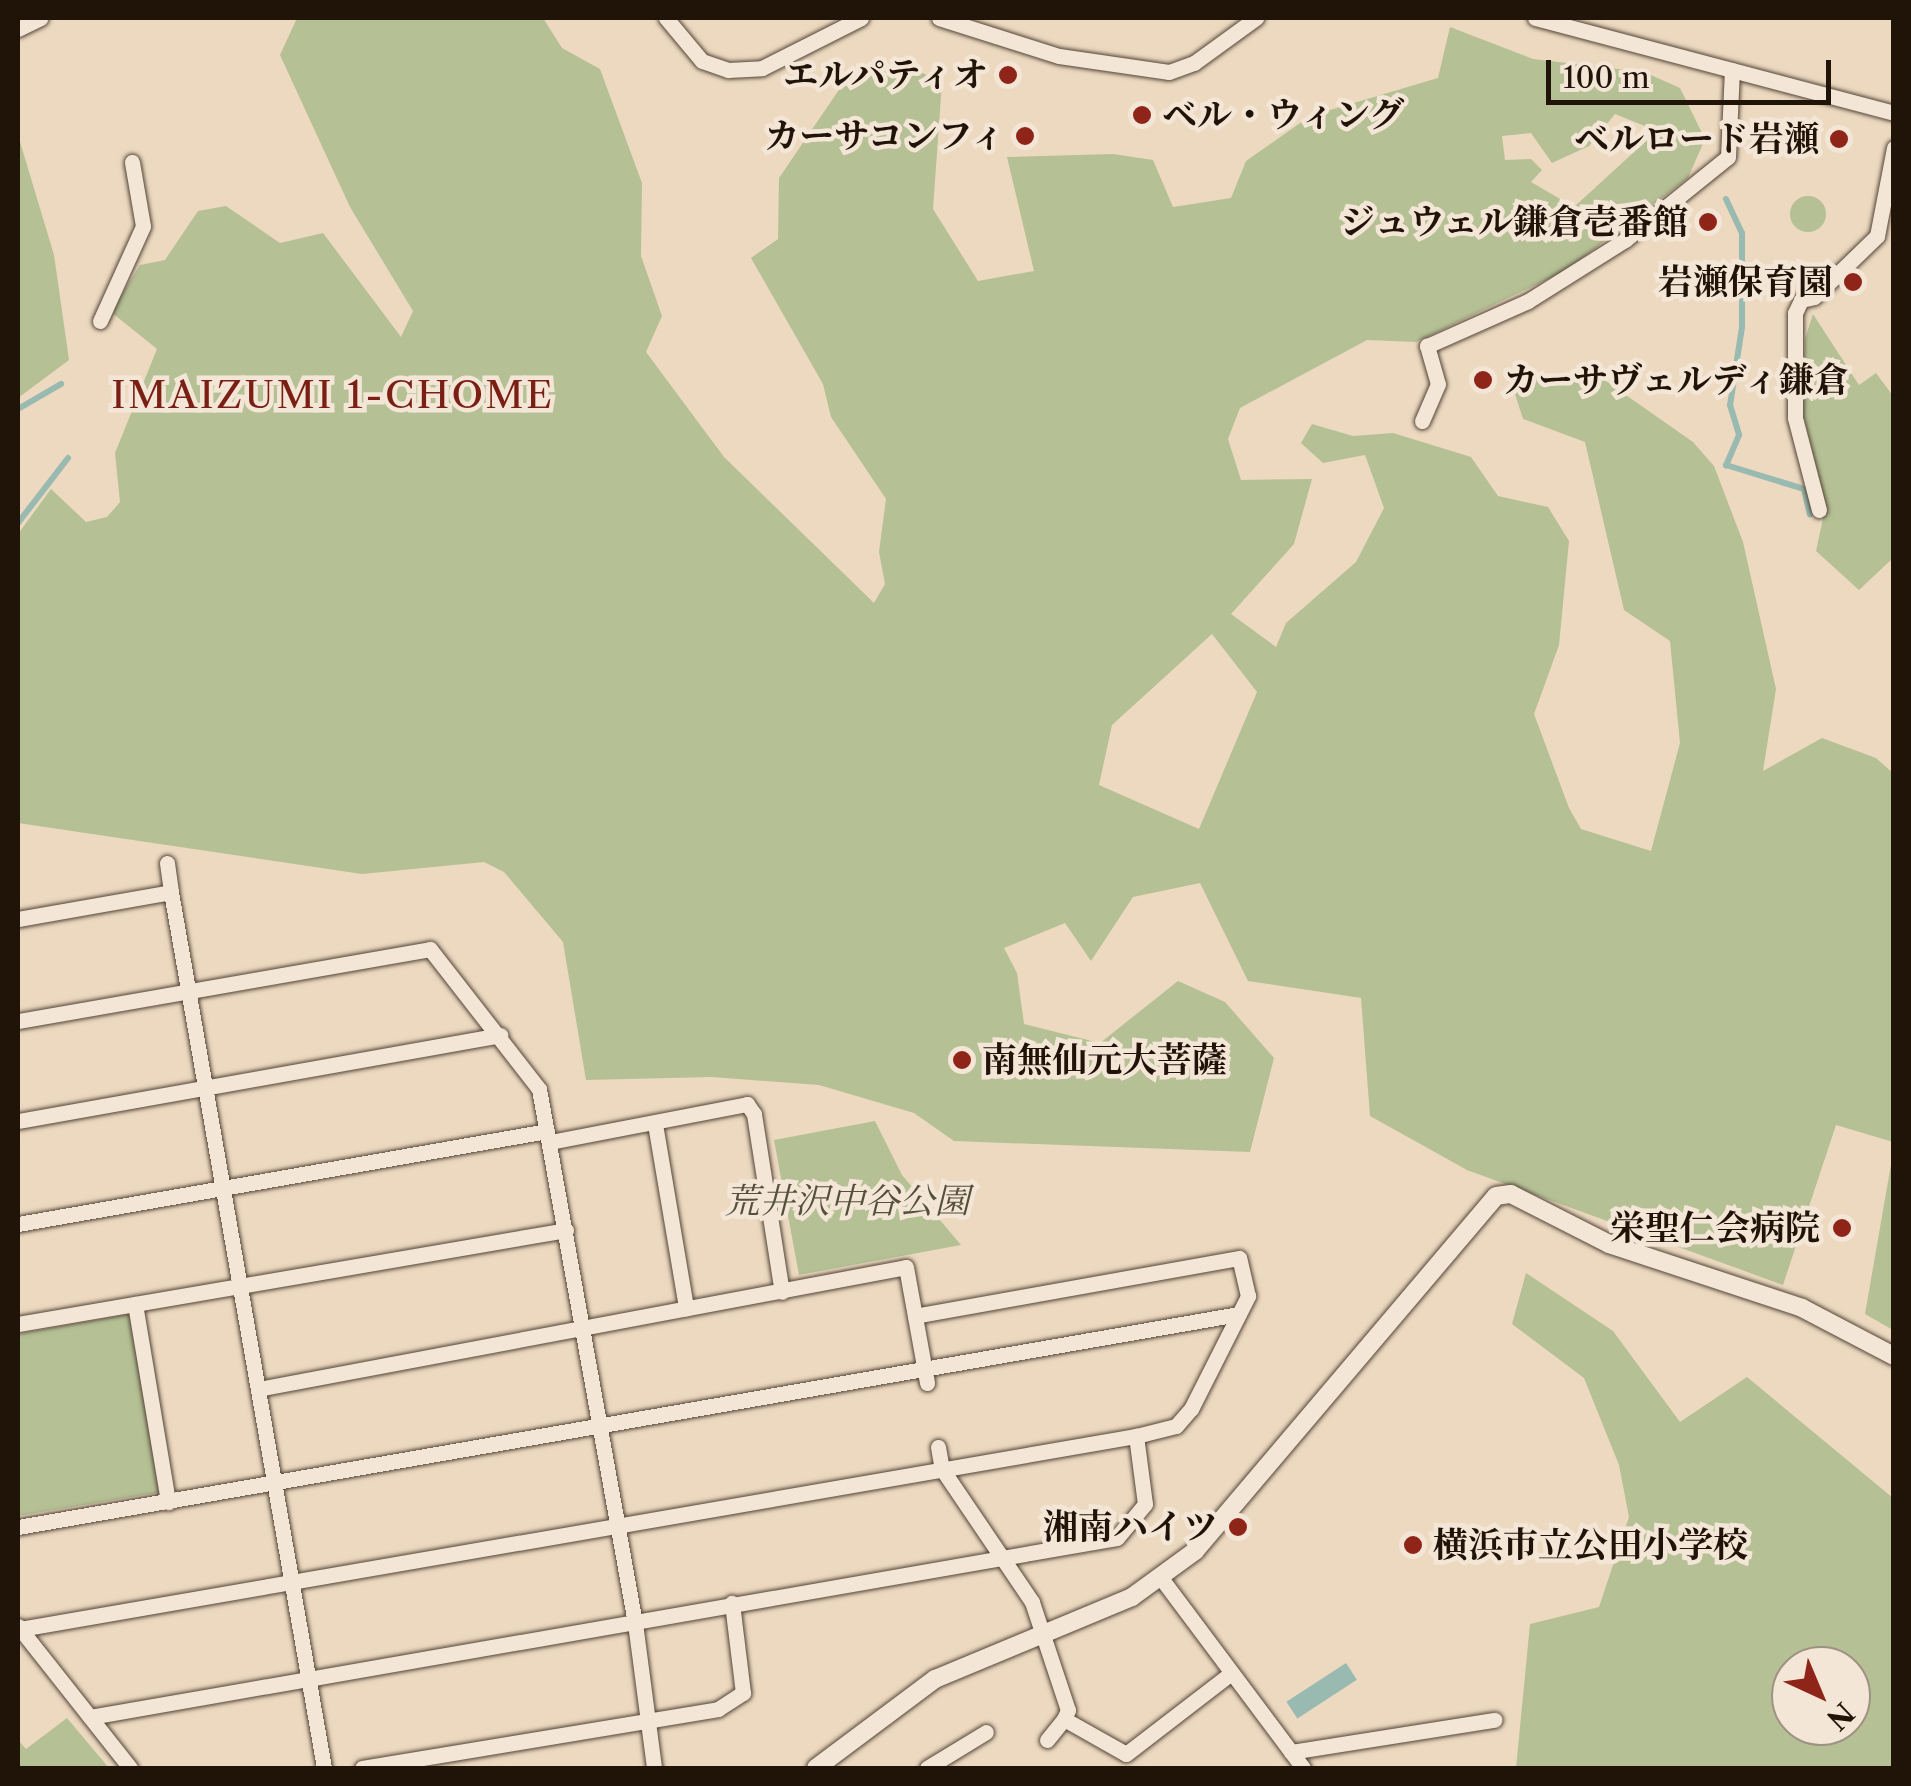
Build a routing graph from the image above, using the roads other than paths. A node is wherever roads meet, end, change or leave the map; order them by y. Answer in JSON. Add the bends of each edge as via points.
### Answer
{"nodes":[{"id":1,"x":41,"y":18,"type":"edge"},
{"id":2,"x":666,"y":18,"type":"edge"},
{"id":3,"x":861,"y":18,"type":"edge"},
{"id":4,"x":938,"y":18,"type":"edge"},
{"id":5,"x":1256,"y":18,"type":"edge"},
{"id":6,"x":1536,"y":18,"type":"edge"},
{"id":7,"x":18,"y":29,"type":"edge"},
{"id":8,"x":1732,"y":70,"type":"junction"},
{"id":9,"x":1893,"y":108,"type":"edge"},
{"id":10,"x":1894,"y":148,"type":"edge"},
{"id":11,"x":132,"y":162,"type":"dead end"},
{"id":12,"x":100,"y":320,"type":"dead end"},
{"id":13,"x":1422,"y":420,"type":"dead end"},
{"id":14,"x":1819,"y":510,"type":"dead end"},
{"id":15,"x":167,"y":863,"type":"dead end"},
{"id":16,"x":171,"y":892,"type":"junction"},
{"id":17,"x":18,"y":919,"type":"edge"},
{"id":18,"x":190,"y":991,"type":"junction"},
{"id":19,"x":18,"y":1022,"type":"edge"},
{"id":20,"x":500,"y":1034,"type":"junction"},
{"id":21,"x":206,"y":1087,"type":"junction"},
{"id":22,"x":18,"y":1120,"type":"edge"},
{"id":23,"x":654,"y":1124,"type":"junction"},
{"id":24,"x":549,"y":1136,"type":"junction"},
{"id":25,"x":224,"y":1188,"type":"junction"},
{"id":26,"x":18,"y":1224,"type":"edge"},
{"id":27,"x":566,"y":1230,"type":"junction"},
{"id":28,"x":241,"y":1286,"type":"junction"},
{"id":29,"x":782,"y":1292,"type":"junction"},
{"id":30,"x":135,"y":1304,"type":"junction"},
{"id":31,"x":686,"y":1308,"type":"junction"},
{"id":32,"x":1239,"y":1314,"type":"junction"},
{"id":33,"x":915,"y":1316,"type":"junction"},
{"id":34,"x":18,"y":1324,"type":"edge"},
{"id":35,"x":583,"y":1327,"type":"junction"},
{"id":36,"x":1894,"y":1356,"type":"edge"},
{"id":37,"x":926,"y":1376,"type":"junction"},
{"id":38,"x":258,"y":1389,"type":"junction"},
{"id":39,"x":598,"y":1426,"type":"junction"},
{"id":40,"x":1136,"y":1436,"type":"junction"},
{"id":41,"x":938,"y":1447,"type":"dead end"},
{"id":42,"x":942,"y":1469,"type":"junction"},
{"id":43,"x":275,"y":1484,"type":"junction"},
{"id":44,"x":168,"y":1502,"type":"junction"},
{"id":45,"x":616,"y":1526,"type":"junction"},
{"id":46,"x":18,"y":1528,"type":"edge"},
{"id":47,"x":1003,"y":1560,"type":"junction"},
{"id":48,"x":1161,"y":1578,"type":"junction"},
{"id":49,"x":292,"y":1582,"type":"junction"},
{"id":50,"x":732,"y":1603,"type":"junction"},
{"id":51,"x":635,"y":1623,"type":"junction"},
{"id":52,"x":19,"y":1628,"type":"edge"},
{"id":53,"x":1041,"y":1631,"type":"junction"},
{"id":54,"x":1230,"y":1674,"type":"junction"},
{"id":55,"x":308,"y":1680,"type":"junction"},
{"id":56,"x":90,"y":1717,"type":"junction"},
{"id":57,"x":1064,"y":1718,"type":"junction"},
{"id":58,"x":1494,"y":1720,"type":"dead end"},
{"id":59,"x":650,"y":1721,"type":"junction"},
{"id":60,"x":986,"y":1732,"type":"dead end"},
{"id":61,"x":1046,"y":1740,"type":"dead end"},
{"id":62,"x":1298,"y":1764,"type":"edge"},
{"id":63,"x":130,"y":1768,"type":"edge"},
{"id":64,"x":324,"y":1768,"type":"edge"},
{"id":65,"x":362,"y":1768,"type":"edge"},
{"id":66,"x":654,"y":1768,"type":"edge"},
{"id":67,"x":816,"y":1768,"type":"edge"},
{"id":68,"x":927,"y":1768,"type":"edge"}],
"edges":[{"from":1,"to":7,"type":"street"},
{"from":2,"to":3,"type":"street","via":[[702,61],[728,70],[762,68]]},
{"from":4,"to":5,"type":"street","via":[[1059,56],[1169,72]]},
{"from":6,"to":8,"type":"street"},
{"from":8,"to":9,"type":"street"},
{"from":8,"to":13,"type":"street","via":[[1728,157],[1528,301],[1454,328],[1427,346],[1438,384]]},
{"from":10,"to":14,"type":"street","via":[[1877,236],[1814,297],[1800,300],[1795,314],[1795,418]]},
{"from":11,"to":12,"type":"street","via":[[143,226]]},
{"from":15,"to":16,"type":"street"},
{"from":16,"to":17,"type":"street"},
{"from":16,"to":18,"type":"street"},
{"from":18,"to":19,"type":"street"},
{"from":18,"to":20,"type":"street","via":[[430,950]]},
{"from":18,"to":21,"type":"street"},
{"from":20,"to":21,"type":"street"},
{"from":20,"to":24,"type":"street","via":[[538,1089]]},
{"from":21,"to":22,"type":"street"},
{"from":21,"to":25,"type":"street"},
{"from":23,"to":24,"type":"street"},
{"from":23,"to":29,"type":"street","via":[[747,1104],[754,1114]]},
{"from":23,"to":31,"type":"street"},
{"from":24,"to":25,"type":"street"},
{"from":24,"to":27,"type":"street"},
{"from":25,"to":26,"type":"street"},
{"from":25,"to":28,"type":"street"},
{"from":27,"to":28,"type":"street"},
{"from":27,"to":35,"type":"street"},
{"from":28,"to":30,"type":"street"},
{"from":28,"to":38,"type":"street"},
{"from":29,"to":31,"type":"street"},
{"from":29,"to":33,"type":"street","via":[[906,1267]]},
{"from":30,"to":34,"type":"street"},
{"from":30,"to":44,"type":"street"},
{"from":31,"to":35,"type":"street"},
{"from":32,"to":33,"type":"street","via":[[1248,1296],[1240,1258]]},
{"from":32,"to":37,"type":"street"},
{"from":32,"to":40,"type":"street","via":[[1192,1409],[1176,1426]]},
{"from":33,"to":37,"type":"street"},
{"from":35,"to":38,"type":"street"},
{"from":35,"to":39,"type":"street"},
{"from":36,"to":48,"type":"street","via":[[1802,1308],[1610,1244],[1511,1194],[1496,1196],[1333,1382],[1226,1518]]},
{"from":37,"to":39,"type":"street"},
{"from":38,"to":43,"type":"street"},
{"from":39,"to":43,"type":"street"},
{"from":39,"to":45,"type":"street"},
{"from":40,"to":42,"type":"street"},
{"from":40,"to":47,"type":"street","via":[[1145,1504],[1117,1538]]},
{"from":41,"to":42,"type":"street"},
{"from":42,"to":45,"type":"street"},
{"from":42,"to":47,"type":"street"},
{"from":43,"to":44,"type":"street"},
{"from":43,"to":49,"type":"street"},
{"from":44,"to":46,"type":"street"},
{"from":45,"to":49,"type":"street"},
{"from":45,"to":51,"type":"street"},
{"from":47,"to":50,"type":"street"},
{"from":47,"to":53,"type":"street","via":[[1032,1602]]},
{"from":48,"to":53,"type":"street"},
{"from":48,"to":54,"type":"street"},
{"from":49,"to":52,"type":"street"},
{"from":49,"to":55,"type":"street"},
{"from":50,"to":51,"type":"street"},
{"from":50,"to":59,"type":"street","via":[[742,1693],[718,1709]]},
{"from":51,"to":55,"type":"street"},
{"from":51,"to":59,"type":"street"},
{"from":52,"to":56,"type":"street"},
{"from":53,"to":57,"type":"street","via":[[1068,1710]]},
{"from":53,"to":67,"type":"street","via":[[935,1679]]},
{"from":54,"to":57,"type":"street","via":[[1126,1754]]},
{"from":54,"to":62,"type":"street"},
{"from":55,"to":56,"type":"street"},
{"from":55,"to":64,"type":"street"},
{"from":56,"to":63,"type":"street"},
{"from":57,"to":61,"type":"street"},
{"from":58,"to":62,"type":"street"},
{"from":59,"to":65,"type":"street"},
{"from":59,"to":66,"type":"street"},
{"from":60,"to":68,"type":"street"}]}
